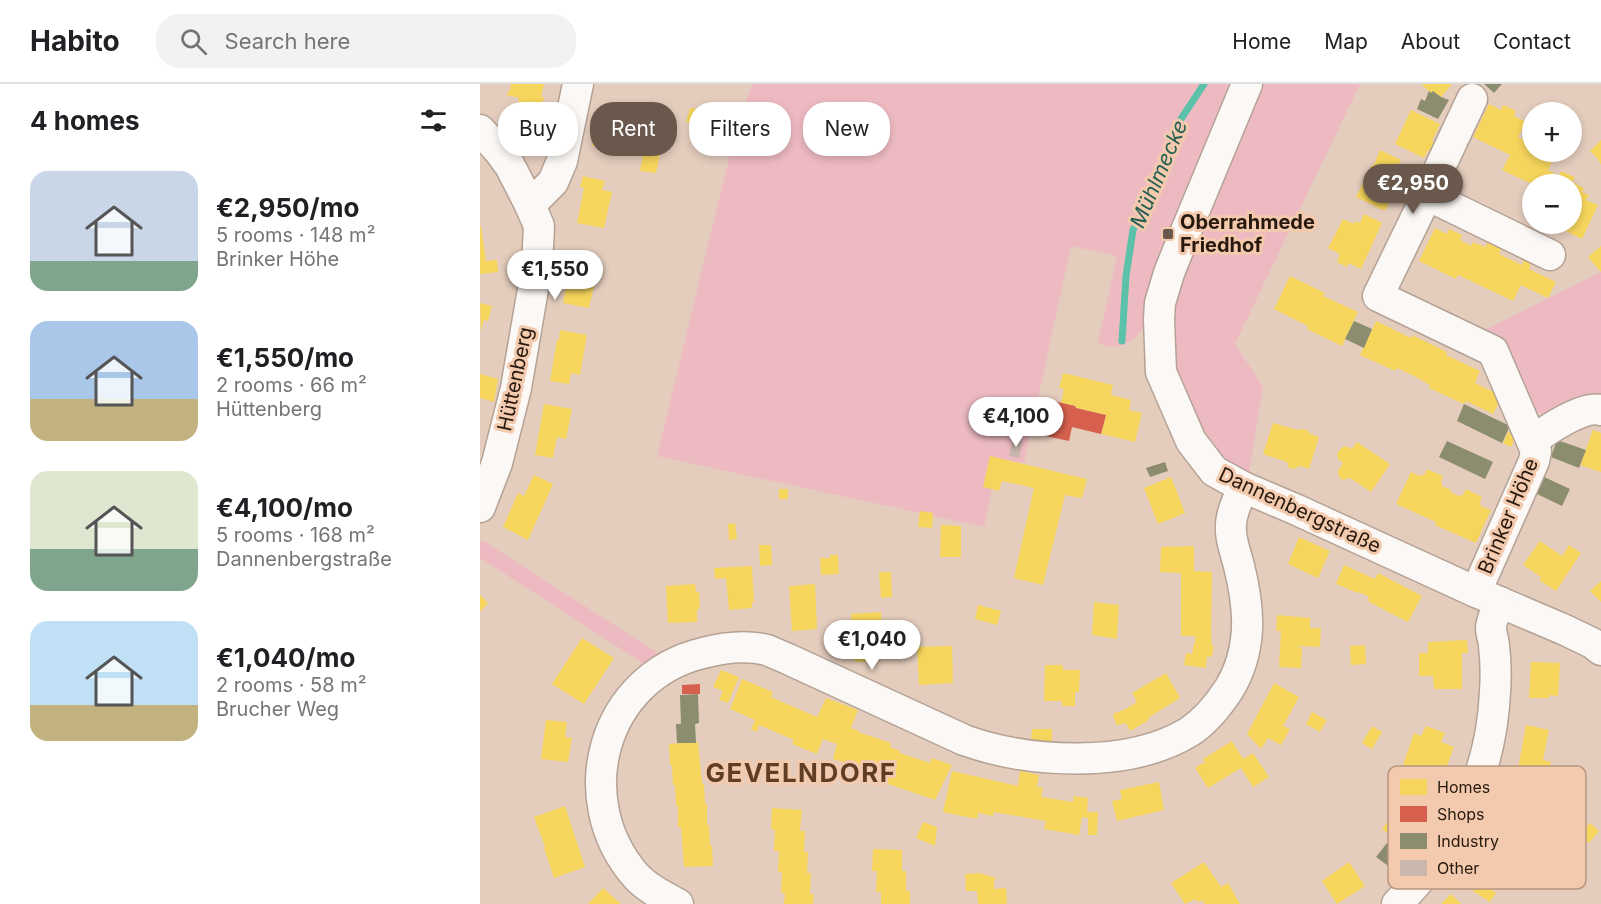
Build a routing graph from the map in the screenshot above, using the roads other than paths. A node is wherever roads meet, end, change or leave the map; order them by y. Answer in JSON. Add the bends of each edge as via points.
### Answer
{"nodes":[{"id":1,"x":578,"y":84,"type":"edge"},
{"id":2,"x":1247,"y":84,"type":"edge"},
{"id":3,"x":1472,"y":99,"type":"dead end"},
{"id":4,"x":480,"y":130,"type":"edge"},
{"id":5,"x":1427,"y":195,"type":"junction"},
{"id":6,"x":530,"y":206,"type":"junction"},
{"id":7,"x":1550,"y":255,"type":"dead end"},
{"id":8,"x":1601,"y":410,"type":"edge"},
{"id":9,"x":1532,"y":441,"type":"junction"},
{"id":10,"x":1243,"y":488,"type":"junction"},
{"id":11,"x":480,"y":507,"type":"edge"},
{"id":12,"x":1488,"y":597,"type":"junction"},
{"id":13,"x":1601,"y":650,"type":"edge"},
{"id":14,"x":1482,"y":766,"type":"edge"},
{"id":15,"x":1412,"y":889,"type":"edge"},
{"id":16,"x":678,"y":904,"type":"edge"},
{"id":17,"x":1397,"y":904,"type":"edge"}],
"edges":[{"from":1,"to":6,"type":"street","via":[[554,182]]},
{"from":2,"to":10,"type":"street","name":"Dannenbergstraße","via":[[1169,273],[1159,320],[1161,372],[1191,441],[1214,471]]},
{"from":3,"to":5,"type":"street","name":"Brinker Höhe"},
{"from":4,"to":6,"type":"street","name":"Hüttenberg","via":[[510,166]]},
{"from":5,"to":7,"type":"street"},
{"from":5,"to":9,"type":"street","name":"Brinker Höhe","via":[[1378,296],[1493,351]]},
{"from":6,"to":11,"type":"street","name":"Hüttenberg","via":[[539,226],[535,277],[516,388],[497,463]]},
{"from":8,"to":9,"type":"street","name":"Brinker Höhe","via":[[1585,411],[1556,424]]},
{"from":9,"to":12,"type":"street","name":"Brinker Höhe","via":[[1534,461]]},
{"from":10,"to":12,"type":"street","name":"Dannenbergstraße"},
{"from":10,"to":16,"type":"street","via":[[1231,529],[1246,602],[1245,652],[1233,681],[1210,715],[1189,732],[1153,748],[1057,759],[991,749],[765,650],[710,651],[688,656],[657,672],[626,704],[613,726],[605,748],[601,794],[604,817],[622,855],[637,876]]},
{"from":12,"to":13,"type":"street","name":"Dannenbergstraße"},
{"from":12,"to":14,"type":"street","name":"Brinker Höhe","via":[[1496,682],[1492,729]]},
{"from":15,"to":17,"type":"street","name":"Brinker Höhe"}]}
